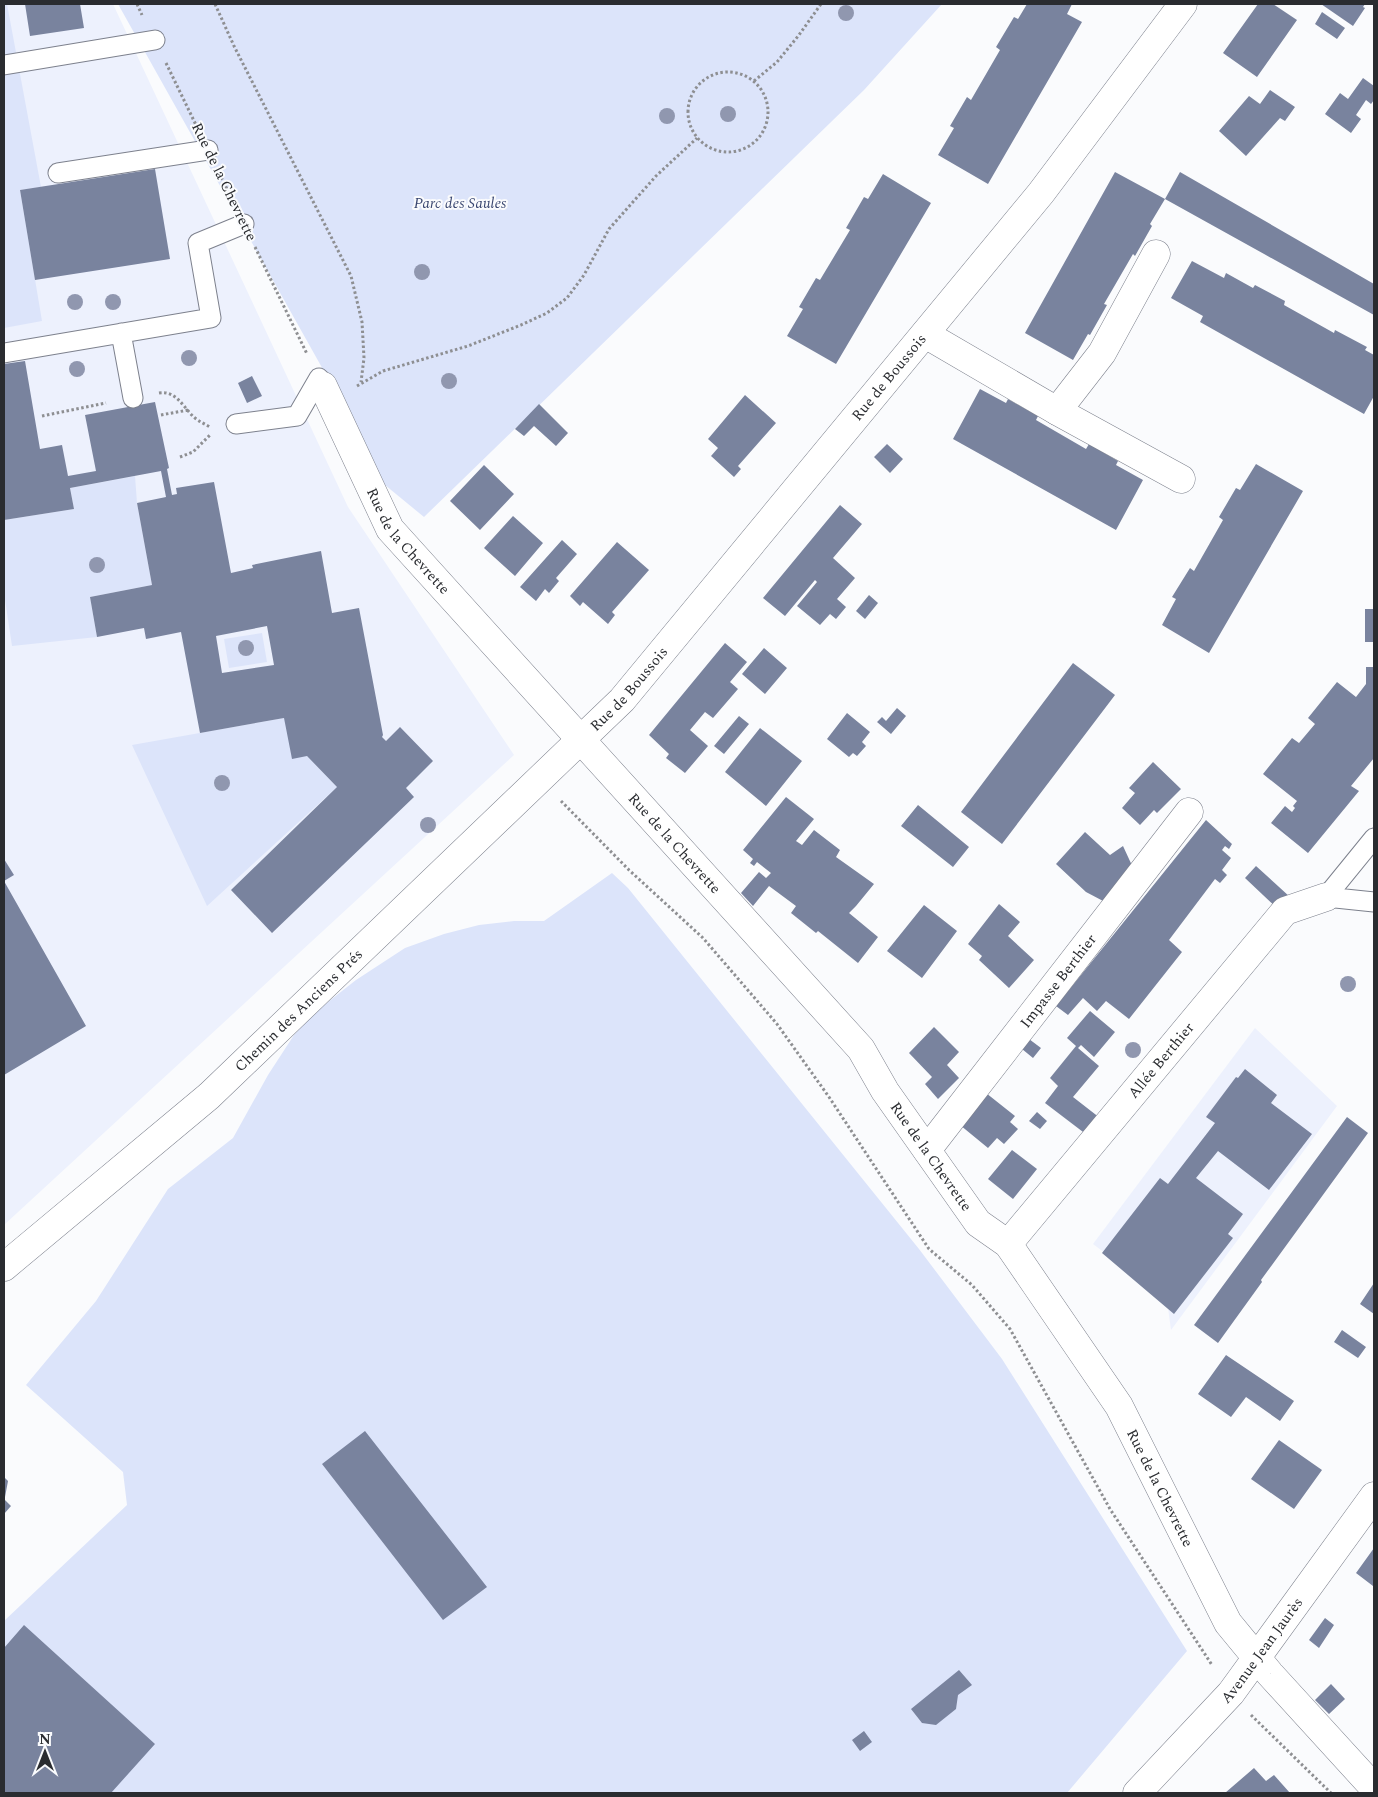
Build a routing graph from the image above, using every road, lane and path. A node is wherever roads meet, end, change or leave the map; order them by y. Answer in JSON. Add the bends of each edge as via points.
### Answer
{"nodes":[{"id":1,"x":137,"y":4,"type":"edge"},
{"id":2,"x":215,"y":4,"type":"edge"},
{"id":3,"x":821,"y":4,"type":"edge"},
{"id":4,"x":1182,"y":4,"type":"edge"},
{"id":5,"x":155,"y":40,"type":"junction"},
{"id":6,"x":4,"y":65,"type":"edge"},
{"id":7,"x":754,"y":81,"type":"junction"},
{"id":8,"x":697,"y":138,"type":"junction"},
{"id":9,"x":208,"y":150,"type":"junction"},
{"id":10,"x":58,"y":173,"type":"dead end"},
{"id":11,"x":244,"y":224,"type":"junction"},
{"id":12,"x":1156,"y":254,"type":"dead end"},
{"id":13,"x":121,"y":333,"type":"junction"},
{"id":14,"x":925,"y":334,"type":"junction"},
{"id":15,"x":4,"y":353,"type":"edge"},
{"id":16,"x":361,"y":382,"type":"junction"},
{"id":17,"x":325,"y":389,"type":"junction"},
{"id":18,"x":133,"y":398,"type":"dead end"},
{"id":19,"x":188,"y":410,"type":"dead end"},
{"id":20,"x":1057,"y":411,"type":"junction"},
{"id":21,"x":161,"y":415,"type":"dead end"},
{"id":22,"x":236,"y":424,"type":"joint"},
{"id":23,"x":180,"y":457,"type":"dead end"},
{"id":24,"x":1181,"y":479,"type":"dead end"},
{"id":25,"x":581,"y":739,"type":"junction"},
{"id":26,"x":539,"y":779,"type":"junction"},
{"id":27,"x":1189,"y":812,"type":"dead end"},
{"id":28,"x":1374,"y":838,"type":"edge"},
{"id":29,"x":1326,"y":897,"type":"junction"},
{"id":30,"x":1374,"y":902,"type":"edge"},
{"id":31,"x":927,"y":1150,"type":"junction"},
{"id":32,"x":1008,"y":1244,"type":"junction"},
{"id":33,"x":4,"y":1268,"type":"edge"},
{"id":34,"x":1374,"y":1496,"type":"edge"},
{"id":35,"x":1257,"y":1659,"type":"junction"},
{"id":36,"x":1231,"y":1693,"type":"junction"},
{"id":37,"x":1374,"y":1788,"type":"edge"},
{"id":38,"x":1137,"y":1793,"type":"edge"},
{"id":39,"x":1331,"y":1793,"type":"edge"}],
"edges":[{"from":1,"to":5,"type":"path","name":"Rue de la Chevrette"},
{"from":2,"to":16,"type":"path","via":[[351,276],[362,322],[364,358]]},
{"from":3,"to":7,"type":"path","via":[[777,62]]},
{"from":4,"to":14,"type":"street","name":"Rue de Boussois","via":[[1041,193]]},
{"from":5,"to":6,"type":"lane"},
{"from":5,"to":9,"type":"path","name":"Rue de la Chevrette"},
{"from":7,"to":8,"type":"path","via":[[728,71],[702,81],[688,102],[690,127]]},
{"from":7,"to":8,"type":"path","via":[[768,105],[768,119],[754,143],[743,150],[718,151]]},
{"from":8,"to":16,"type":"path","via":[[662,170],[609,230],[567,298],[547,313],[468,346],[382,370]]},
{"from":9,"to":10,"type":"lane"},
{"from":9,"to":11,"type":"path","name":"Rue de la Chevrette"},
{"from":11,"to":13,"type":"lane","via":[[198,242],[211,318]]},
{"from":11,"to":17,"type":"path","name":"Rue de la Chevrette"},
{"from":12,"to":20,"type":"street","via":[[1102,353]]},
{"from":13,"to":15,"type":"lane"},
{"from":13,"to":18,"type":"lane"},
{"from":14,"to":20,"type":"street"},
{"from":14,"to":25,"type":"street","name":"Rue de Boussois","via":[[622,700]]},
{"from":16,"to":17,"type":"path"},
{"from":17,"to":22,"type":"lane","via":[[297,416]]},
{"from":17,"to":25,"type":"street","name":"Rue de la Chevrette","via":[[390,529]]},
{"from":19,"to":21,"type":"path"},
{"from":20,"to":24,"type":"street"},
{"from":22,"to":23,"type":"path","via":[[215,430],[193,452]]},
{"from":25,"to":26,"type":"street","name":"Chemin des Anciens Prés"},
{"from":25,"to":31,"type":"street","name":"Rue de la Chevrette","via":[[861,1049]]},
{"from":26,"to":33,"type":"street","name":"Chemin des Anciens Prés","via":[[209,1096]]},
{"from":26,"to":36,"type":"path","via":[[629,870],[703,938],[777,1024],[929,1249],[972,1286],[1010,1328],[1110,1509]]},
{"from":27,"to":31,"type":"street","name":"Impasse Berthier"},
{"from":28,"to":29,"type":"lane"},
{"from":29,"to":30,"type":"lane"},
{"from":29,"to":32,"type":"street","name":"Allée Berthier","via":[[1285,911]]},
{"from":31,"to":32,"type":"street","name":"Rue de la Chevrette","via":[[978,1223]]},
{"from":32,"to":35,"type":"street","name":"Rue de la Chevrette","via":[[1119,1406],[1228,1623]]},
{"from":34,"to":35,"type":"street","name":"Avenue Jean Jaurès"},
{"from":35,"to":36,"type":"street","name":"Avenue Jean Jaurès"},
{"from":35,"to":37,"type":"street","name":"Rue de la Chevrette"},
{"from":36,"to":38,"type":"street","name":"Avenue Jean Jaurès"},
{"from":36,"to":39,"type":"path"}]}
